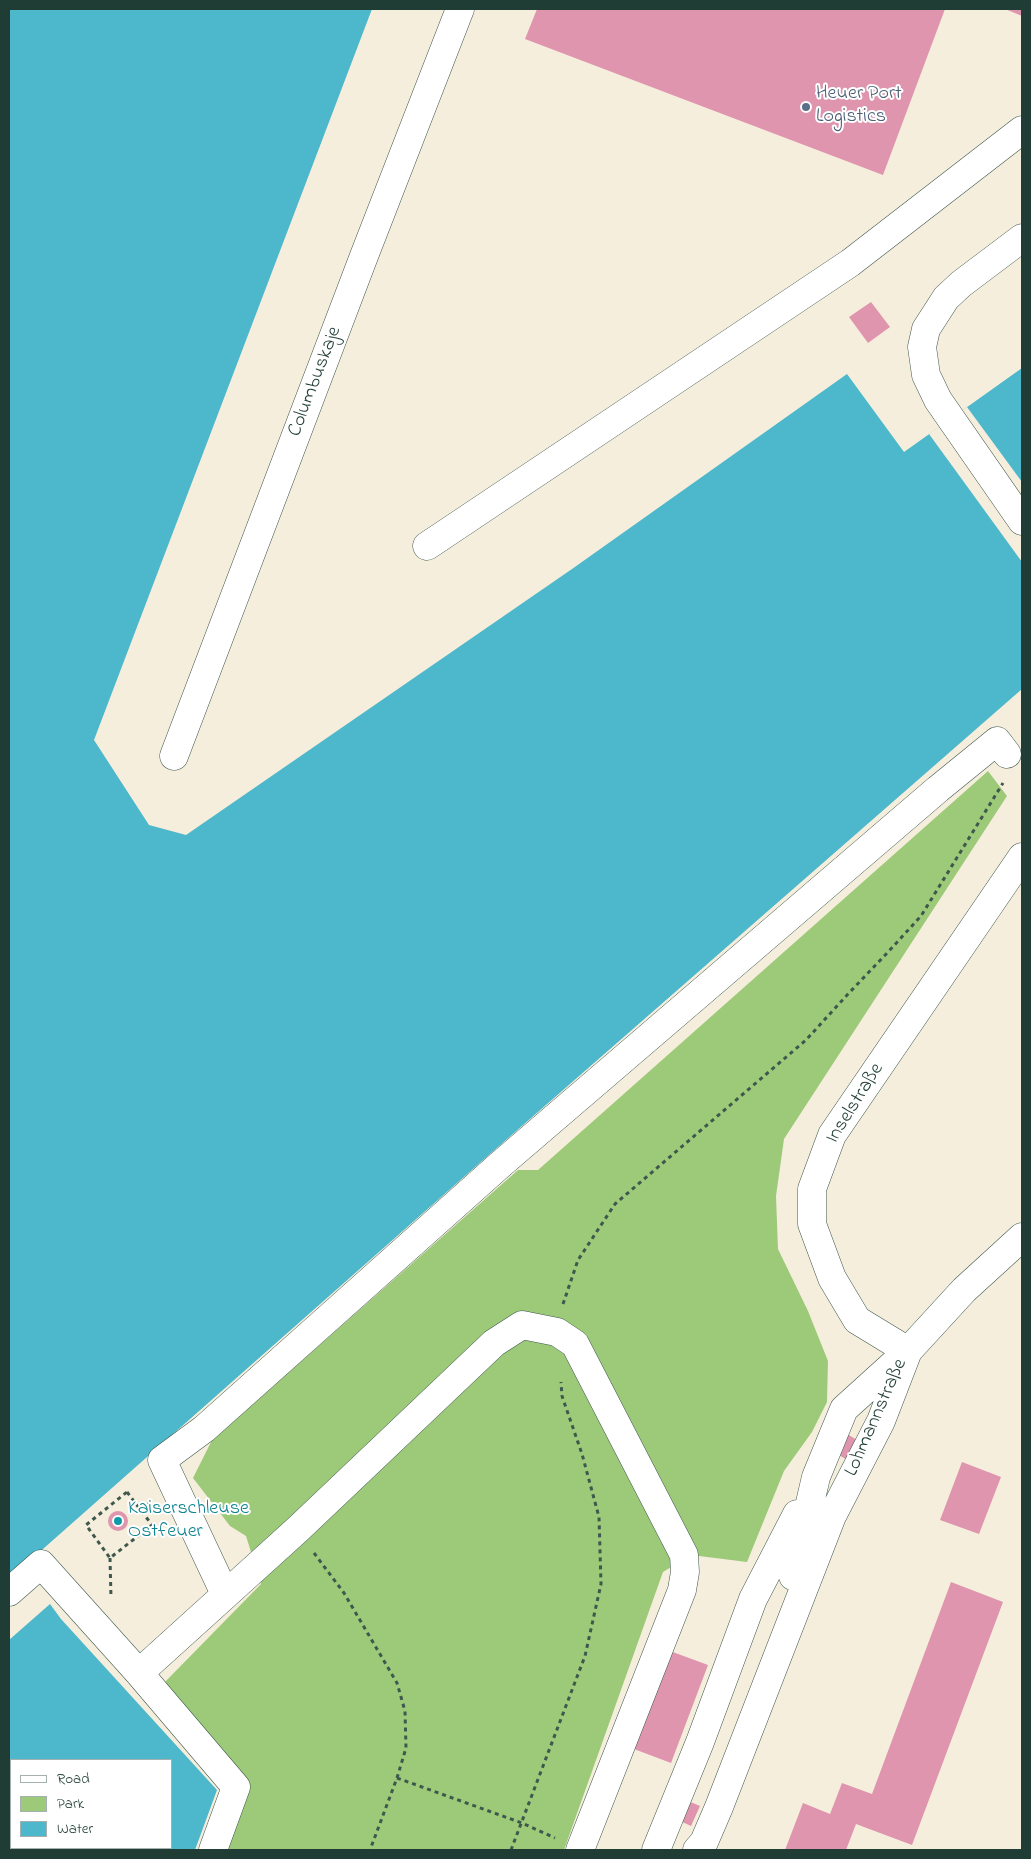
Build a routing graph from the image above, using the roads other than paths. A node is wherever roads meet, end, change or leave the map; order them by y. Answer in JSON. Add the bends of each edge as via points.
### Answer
{"nodes":[{"id":1,"x":460,"y":9,"type":"edge"},
{"id":2,"x":1022,"y":130,"type":"edge"},
{"id":3,"x":1022,"y":238,"type":"edge"},
{"id":4,"x":1022,"y":521,"type":"edge"},
{"id":5,"x":427,"y":546,"type":"dead end"},
{"id":6,"x":1007,"y":754,"type":"road end"},
{"id":7,"x":174,"y":756,"type":"dead end"},
{"id":8,"x":1022,"y":858,"type":"edge"},
{"id":9,"x":1022,"y":1237,"type":"edge"},
{"id":10,"x":908,"y":1352,"type":"junction"},
{"id":11,"x":816,"y":1477,"type":"junction"},
{"id":12,"x":9,"y":1592,"type":"edge"},
{"id":13,"x":225,"y":1594,"type":"junction"},
{"id":14,"x":138,"y":1673,"type":"junction"},
{"id":15,"x":769,"y":1679,"type":"junction"},
{"id":16,"x":571,"y":1846,"type":"edge"},
{"id":17,"x":213,"y":1850,"type":"edge"},
{"id":18,"x":656,"y":1850,"type":"edge"},
{"id":19,"x":697,"y":1850,"type":"edge"}],
"edges":[{"from":1,"to":7,"type":"street","name":"Columbuskaje"},
{"from":2,"to":5,"type":"street","via":[[850,263]]},
{"from":3,"to":4,"type":"street","via":[[946,298],[926,329],[922,346],[926,376],[950,419]]},
{"from":6,"to":13,"type":"street","via":[[997,741],[938,790],[502,1163],[204,1429],[162,1460]]},
{"from":8,"to":10,"type":"street","name":"Inselstraße","via":[[832,1135],[812,1189],[812,1224],[832,1278],[856,1320]]},
{"from":9,"to":10,"type":"street","via":[[964,1290]]},
{"from":10,"to":11,"type":"street","name":"Lohmannstraße","via":[[844,1409]]},
{"from":10,"to":15,"type":"street","name":"Lohmannstraße","via":[[881,1421],[832,1516]]},
{"from":11,"to":15,"type":"street","name":"Lohmannstraße"},
{"from":11,"to":18,"type":"street","via":[[753,1599]]},
{"from":12,"to":14,"type":"street","via":[[41,1564]]},
{"from":13,"to":14,"type":"street"},
{"from":13,"to":16,"type":"street","via":[[494,1343],[522,1325],[557,1332],[575,1344],[684,1555],[685,1572],[682,1590]]},
{"from":14,"to":17,"type":"street","via":[[236,1787]]},
{"from":15,"to":19,"type":"street","name":"Lohmannstraße","via":[[719,1807],[704,1842]]}]}
